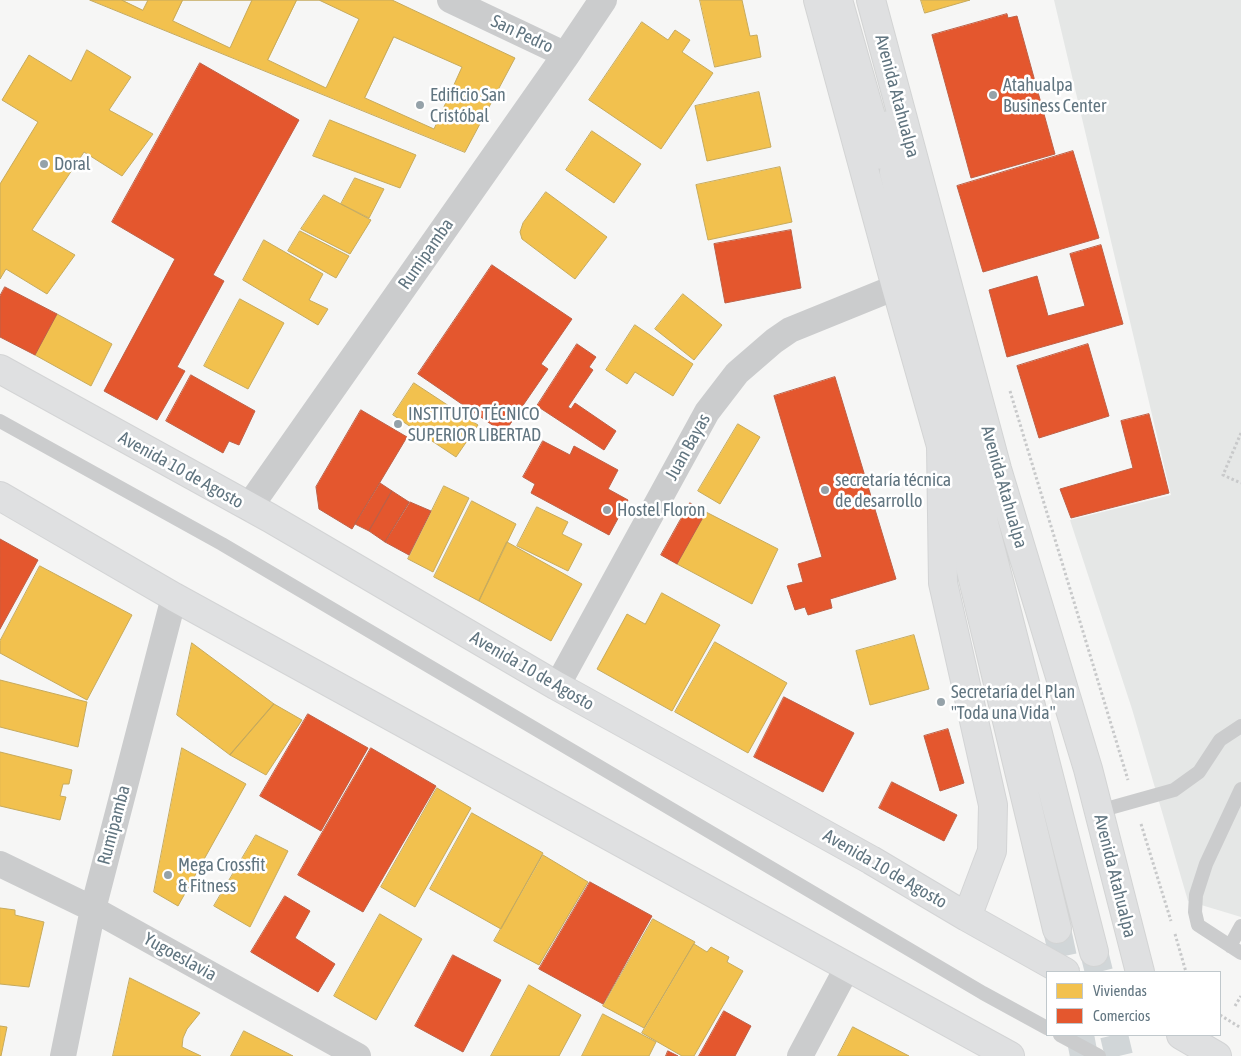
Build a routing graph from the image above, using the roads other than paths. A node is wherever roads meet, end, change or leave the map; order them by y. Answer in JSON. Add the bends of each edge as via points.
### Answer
{"nodes":[{"id":1,"x":450,"y":0,"type":"edge"},
{"id":2,"x":603,"y":0,"type":"edge"},
{"id":3,"x":818,"y":0,"type":"edge"},
{"id":4,"x":838,"y":0,"type":"edge"},
{"id":5,"x":858,"y":0,"type":"edge"},
{"id":6,"x":871,"y":0,"type":"edge"},
{"id":7,"x":566,"y":55,"type":"junction"},
{"id":8,"x":894,"y":172,"type":"junction"},
{"id":9,"x":896,"y":287,"type":"junction"},
{"id":10,"x":0,"y":369,"type":"edge"},
{"id":11,"x":0,"y":421,"type":"edge"},
{"id":12,"x":941,"y":446,"type":"junction"},
{"id":13,"x":0,"y":496,"type":"edge"},
{"id":14,"x":249,"y":507,"type":"junction"},
{"id":15,"x":174,"y":597,"type":"junction"},
{"id":16,"x":557,"y":686,"type":"junction"},
{"id":17,"x":1241,"y":726,"type":"edge"},
{"id":18,"x":1241,"y":789,"type":"edge"},
{"id":19,"x":1099,"y":811,"type":"junction"},
{"id":20,"x":0,"y":864,"type":"edge"},
{"id":21,"x":93,"y":909,"type":"junction"},
{"id":22,"x":967,"y":917,"type":"junction"},
{"id":23,"x":1241,"y":926,"type":"edge"},
{"id":24,"x":1056,"y":930,"type":"tunnel mouth"},
{"id":25,"x":1235,"y":949,"type":"edge"},
{"id":26,"x":1094,"y":952,"type":"tunnel mouth"},
{"id":27,"x":847,"y":968,"type":"junction"},
{"id":28,"x":1062,"y":971,"type":"edge"},
{"id":29,"x":1140,"y":971,"type":"edge"},
{"id":30,"x":1046,"y":1027,"type":"edge"},
{"id":31,"x":1062,"y":1036,"type":"edge"},
{"id":32,"x":1183,"y":1036,"type":"edge"},
{"id":33,"x":63,"y":1056,"type":"edge"},
{"id":34,"x":357,"y":1056,"type":"edge"},
{"id":35,"x":800,"y":1056,"type":"edge"},
{"id":36,"x":1010,"y":1056,"type":"edge"},
{"id":37,"x":1099,"y":1056,"type":"edge"},
{"id":38,"x":1218,"y":1056,"type":"edge"}],
"edges":[{"from":1,"to":7,"type":"street","name":"San Pedro"},
{"from":2,"to":7,"type":"street","name":"Rumipamba"},
{"from":3,"to":9,"type":"main road"},
{"from":4,"to":8,"type":"main road","via":[[882,156]]},
{"from":5,"to":8,"type":"main road","via":[[896,152]]},
{"from":6,"to":19,"type":"main road","name":"Avenida Atahualpa","via":[[997,468]]},
{"from":7,"to":14,"type":"street","name":"Rumipamba"},
{"from":8,"to":26,"type":"main road","name":"Avenida Atahualpa"},
{"from":9,"to":12,"type":"main road"},
{"from":9,"to":16,"type":"street","name":"Juan Bayas","via":[[790,330],[757,354],[737,374],[707,412]]},
{"from":10,"to":14,"type":"main road","name":"Avenida 10 de Agosto"},
{"from":11,"to":30,"type":"lane","via":[[222,544]]},
{"from":12,"to":22,"type":"main road","via":[[943,583],[993,805],[992,851]]},
{"from":12,"to":24,"type":"main road"},
{"from":13,"to":15,"type":"main road"},
{"from":14,"to":16,"type":"main road","name":"Avenida 10 de Agosto"},
{"from":15,"to":21,"type":"street","name":"Rumipamba"},
{"from":15,"to":27,"type":"main road"},
{"from":16,"to":22,"type":"main road","name":"Avenida 10 de Agosto","via":[[871,860]]},
{"from":17,"to":19,"type":"lane","via":[[1220,740],[1199,772],[1174,790]]},
{"from":18,"to":25,"type":"lane","via":[[1206,864],[1196,895],[1195,912],[1198,925]]},
{"from":19,"to":29,"type":"main road","name":"Avenida Atahualpa"},
{"from":20,"to":21,"type":"street","name":"Yugoeslavia"},
{"from":21,"to":33,"type":"street","name":"Rumipamba"},
{"from":21,"to":34,"type":"street","name":"Yugoeslavia"},
{"from":22,"to":28,"type":"main road","name":"Avenida 10 de Agosto"},
{"from":23,"to":25,"type":"lane"},
{"from":27,"to":35,"type":"street"},
{"from":27,"to":36,"type":"main road"},
{"from":31,"to":37,"type":"lane"},
{"from":32,"to":38,"type":"main road"}]}
